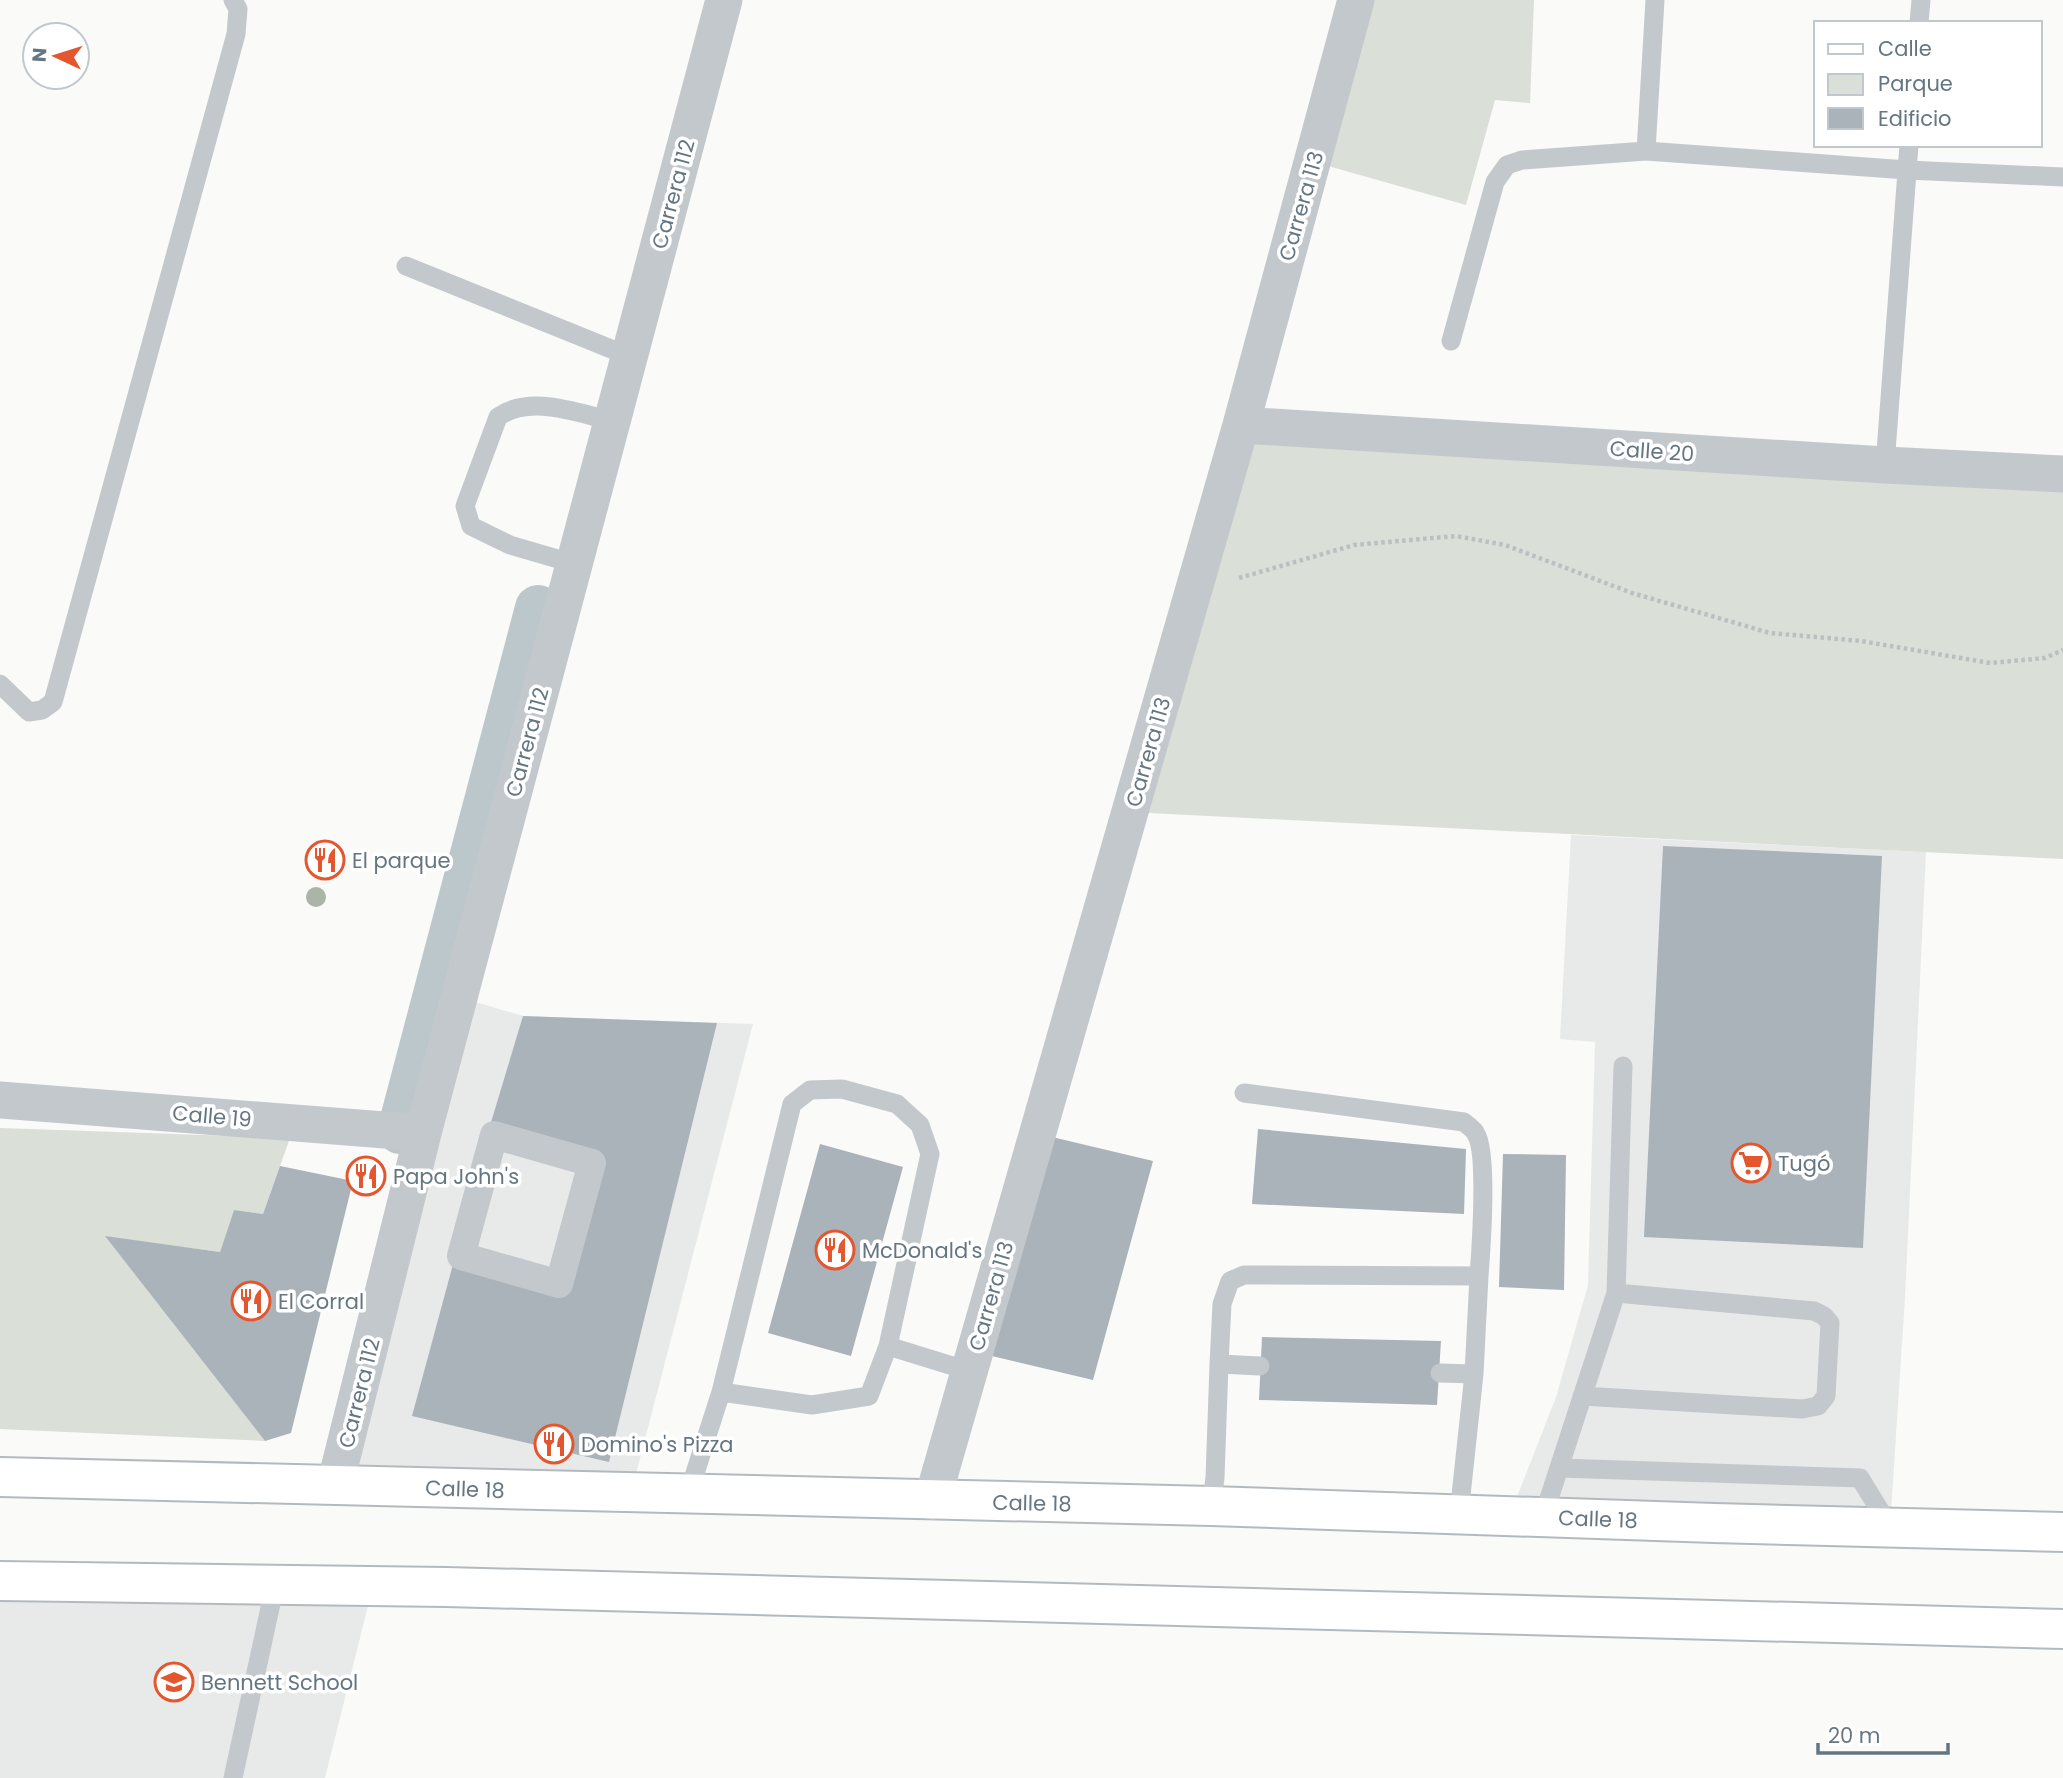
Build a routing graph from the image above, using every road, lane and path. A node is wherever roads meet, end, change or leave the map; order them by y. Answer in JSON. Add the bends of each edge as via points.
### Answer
{"nodes":[{"id":1,"x":233,"y":0,"type":"edge"},
{"id":2,"x":724,"y":0,"type":"edge"},
{"id":3,"x":1356,"y":0,"type":"edge"},
{"id":4,"x":1655,"y":0,"type":"edge"},
{"id":5,"x":1921,"y":0,"type":"edge"},
{"id":6,"x":1919,"y":21,"type":"edge"},
{"id":7,"x":1909,"y":147,"type":"edge"},
{"id":8,"x":1646,"y":151,"type":"junction"},
{"id":9,"x":1907,"y":170,"type":"junction"},
{"id":10,"x":2063,"y":177,"type":"edge"},
{"id":11,"x":406,"y":267,"type":"dead end"},
{"id":12,"x":1451,"y":341,"type":"dead end"},
{"id":13,"x":631,"y":357,"type":"junction"},
{"id":14,"x":612,"y":421,"type":"junction"},
{"id":15,"x":1241,"y":425,"type":"junction"},
{"id":16,"x":1885,"y":465,"type":"junction"},
{"id":17,"x":2063,"y":474,"type":"edge"},
{"id":18,"x":575,"y":564,"type":"junction"},
{"id":19,"x":1194,"y":591,"type":"junction"},
{"id":20,"x":2063,"y":650,"type":"edge"},
{"id":21,"x":0,"y":684,"type":"edge"},
{"id":22,"x":1623,"y":1066,"type":"dead end"},
{"id":23,"x":1244,"y":1093,"type":"dead end"},
{"id":24,"x":0,"y":1100,"type":"edge"},
{"id":25,"x":423,"y":1133,"type":"junction"},
{"id":26,"x":1479,"y":1276,"type":"junction"},
{"id":27,"x":559,"y":1284,"type":"joint"},
{"id":28,"x":1616,"y":1293,"type":"junction"},
{"id":29,"x":888,"y":1346,"type":"junction"},
{"id":30,"x":1219,"y":1364,"type":"junction"},
{"id":31,"x":1261,"y":1366,"type":"dead end"},
{"id":32,"x":969,"y":1371,"type":"junction"},
{"id":33,"x":1440,"y":1373,"type":"dead end"},
{"id":34,"x":1474,"y":1374,"type":"junction"},
{"id":35,"x":721,"y":1392,"type":"junction"},
{"id":36,"x":1582,"y":1396,"type":"junction"},
{"id":37,"x":1559,"y":1468,"type":"junction"},
{"id":38,"x":0,"y":1477,"type":"edge"},
{"id":39,"x":335,"y":1485,"type":"junction"},
{"id":40,"x":688,"y":1495,"type":"junction"},
{"id":41,"x":932,"y":1501,"type":"junction"},
{"id":42,"x":1211,"y":1506,"type":"junction"},
{"id":43,"x":1459,"y":1514,"type":"junction"},
{"id":44,"x":1543,"y":1517,"type":"junction"},
{"id":45,"x":1890,"y":1527,"type":"junction"},
{"id":46,"x":2063,"y":1532,"type":"edge"},
{"id":47,"x":0,"y":1581,"type":"edge"},
{"id":48,"x":275,"y":1585,"type":"junction"},
{"id":49,"x":2063,"y":1629,"type":"edge"},
{"id":50,"x":233,"y":1778,"type":"edge"}],
"edges":[{"from":1,"to":21,"type":"lane","via":[[236,34],[53,702],[29,712]]},
{"from":2,"to":13,"type":"street","name":"Carrera 112"},
{"from":3,"to":15,"type":"street","name":"Carrera 113"},
{"from":4,"to":8,"type":"lane"},
{"from":5,"to":6,"type":"lane"},
{"from":7,"to":9,"type":"lane"},
{"from":8,"to":9,"type":"lane"},
{"from":8,"to":12,"type":"lane","via":[[1535,157],[1507,165],[1495,182]]},
{"from":9,"to":10,"type":"lane"},
{"from":9,"to":16,"type":"lane"},
{"from":11,"to":13,"type":"lane"},
{"from":13,"to":14,"type":"street","name":"Carrera 112"},
{"from":14,"to":18,"type":"street","name":"Carrera 112"},
{"from":14,"to":18,"type":"lane","via":[[560,409],[519,406],[507,411],[498,417],[465,506],[471,526],[510,545]]},
{"from":15,"to":16,"type":"street","name":"Calle 20"},
{"from":15,"to":19,"type":"street","name":"Carrera 113"},
{"from":16,"to":17,"type":"street","name":"Calle 20"},
{"from":18,"to":25,"type":"street","name":"Carrera 112"},
{"from":19,"to":20,"type":"path","via":[[1354,545],[1457,536],[1505,545],[1632,593],[1770,633],[1861,641],[1990,663],[2045,658]]},
{"from":19,"to":32,"type":"street","name":"Carrera 113"},
{"from":22,"to":28,"type":"lane"},
{"from":23,"to":26,"type":"lane","via":[[1464,1122],[1476,1133],[1481,1148]]},
{"from":24,"to":25,"type":"street","name":"Calle 19"},
{"from":25,"to":39,"type":"street","name":"Carrera 112"},
{"from":26,"to":30,"type":"lane","via":[[1244,1275],[1230,1281],[1222,1304]]},
{"from":26,"to":34,"type":"lane"},
{"from":27,"to":27,"type":"street","via":[[592,1163],[494,1135],[461,1256]]},
{"from":28,"to":36,"type":"lane"},
{"from":28,"to":36,"type":"lane","via":[[1814,1311],[1830,1323],[1826,1396],[1818,1406],[1802,1409]]},
{"from":29,"to":32,"type":"lane"},
{"from":29,"to":35,"type":"lane","via":[[869,1396],[812,1405]]},
{"from":29,"to":35,"type":"lane","via":[[930,1154],[920,1125],[897,1104],[842,1089],[810,1090],[792,1104]]},
{"from":30,"to":31,"type":"lane"},
{"from":30,"to":42,"type":"lane"},
{"from":32,"to":41,"type":"street","name":"Carrera 113"},
{"from":33,"to":34,"type":"lane"},
{"from":34,"to":43,"type":"lane"},
{"from":35,"to":40,"type":"lane"},
{"from":36,"to":37,"type":"lane"},
{"from":37,"to":44,"type":"lane"},
{"from":37,"to":45,"type":"lane","via":[[1860,1478]]},
{"from":38,"to":39,"type":"main road","name":"Calle 18"},
{"from":39,"to":40,"type":"main road","name":"Calle 18"},
{"from":40,"to":41,"type":"main road","name":"Calle 18"},
{"from":41,"to":42,"type":"main road","name":"Calle 18"},
{"from":42,"to":43,"type":"main road","name":"Calle 18"},
{"from":43,"to":44,"type":"main road","name":"Calle 18"},
{"from":44,"to":45,"type":"main road","name":"Calle 18"},
{"from":45,"to":46,"type":"main road","name":"Calle 18"},
{"from":47,"to":48,"type":"main road"},
{"from":48,"to":49,"type":"main road"},
{"from":48,"to":50,"type":"lane"}]}
